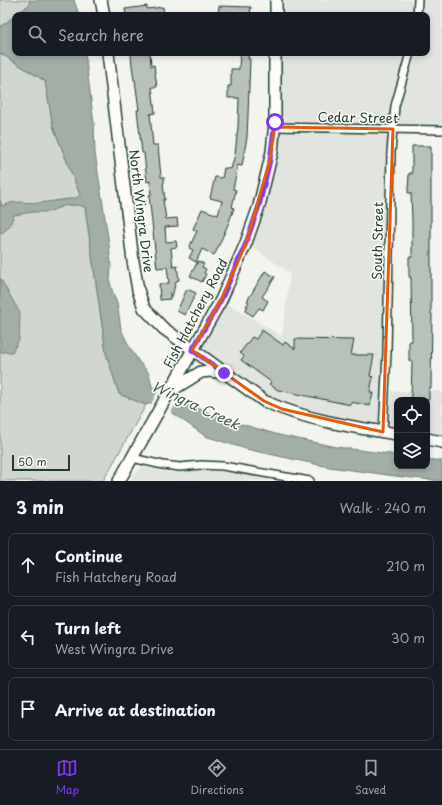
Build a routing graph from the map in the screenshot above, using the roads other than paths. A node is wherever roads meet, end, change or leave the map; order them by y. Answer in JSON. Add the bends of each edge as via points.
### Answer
{"nodes":[{"id":1,"x":101,"y":0,"type":"edge"},
{"id":2,"x":276,"y":0,"type":"edge"},
{"id":3,"x":418,"y":0,"type":"edge"},
{"id":4,"x":103,"y":12,"type":"edge"},
{"id":5,"x":276,"y":12,"type":"edge"},
{"id":6,"x":417,"y":12,"type":"edge"},
{"id":7,"x":108,"y":56,"type":"edge"},
{"id":8,"x":275,"y":56,"type":"edge"},
{"id":9,"x":409,"y":56,"type":"edge"},
{"id":10,"x":274,"y":127,"type":"junction"},
{"id":11,"x":393,"y":129,"type":"junction"},
{"id":12,"x":442,"y":130,"type":"edge"},
{"id":13,"x":192,"y":350,"type":"junction"},
{"id":14,"x":224,"y":373,"type":"junction"},
{"id":15,"x":170,"y":391,"type":"junction"},
{"id":16,"x":383,"y":432,"type":"junction"},
{"id":17,"x":394,"y":434,"type":"edge"},
{"id":18,"x":430,"y":440,"type":"edge"},
{"id":19,"x":442,"y":442,"type":"edge"},
{"id":20,"x":132,"y":458,"type":"junction"},
{"id":21,"x":119,"y":481,"type":"edge"},
{"id":22,"x":310,"y":481,"type":"edge"}],
"edges":[{"from":1,"to":4,"type":"street"},
{"from":2,"to":5,"type":"street"},
{"from":3,"to":6,"type":"street"},
{"from":7,"to":13,"type":"street","name":"North Wingra Drive","via":[[138,290],[144,308],[163,328]]},
{"from":8,"to":10,"type":"street","name":"Fish Hatchery Road"},
{"from":9,"to":11,"type":"street","name":"South Street","via":[[395,106]]},
{"from":10,"to":11,"type":"street","name":"Cedar Street"},
{"from":10,"to":13,"type":"street","name":"Fish Hatchery Road","via":[[270,160],[259,206],[246,243],[221,300]]},
{"from":11,"to":12,"type":"street","name":"Cedar Street"},
{"from":11,"to":16,"type":"street","name":"South Street"},
{"from":13,"to":14,"type":"street","name":"North Wingra Drive"},
{"from":13,"to":15,"type":"street","name":"Fish Hatchery Road"},
{"from":14,"to":15,"type":"street","via":[[201,372]]},
{"from":14,"to":16,"type":"street","name":"North Wingra Drive","via":[[264,401],[282,409]]},
{"from":15,"to":20,"type":"street","name":"Fish Hatchery Road"},
{"from":16,"to":17,"type":"street","name":"North Wingra Drive"},
{"from":18,"to":19,"type":"street"},
{"from":20,"to":21,"type":"street","name":"Fish Hatchery Road"},
{"from":20,"to":22,"type":"street","via":[[180,467],[223,466]]}]}
